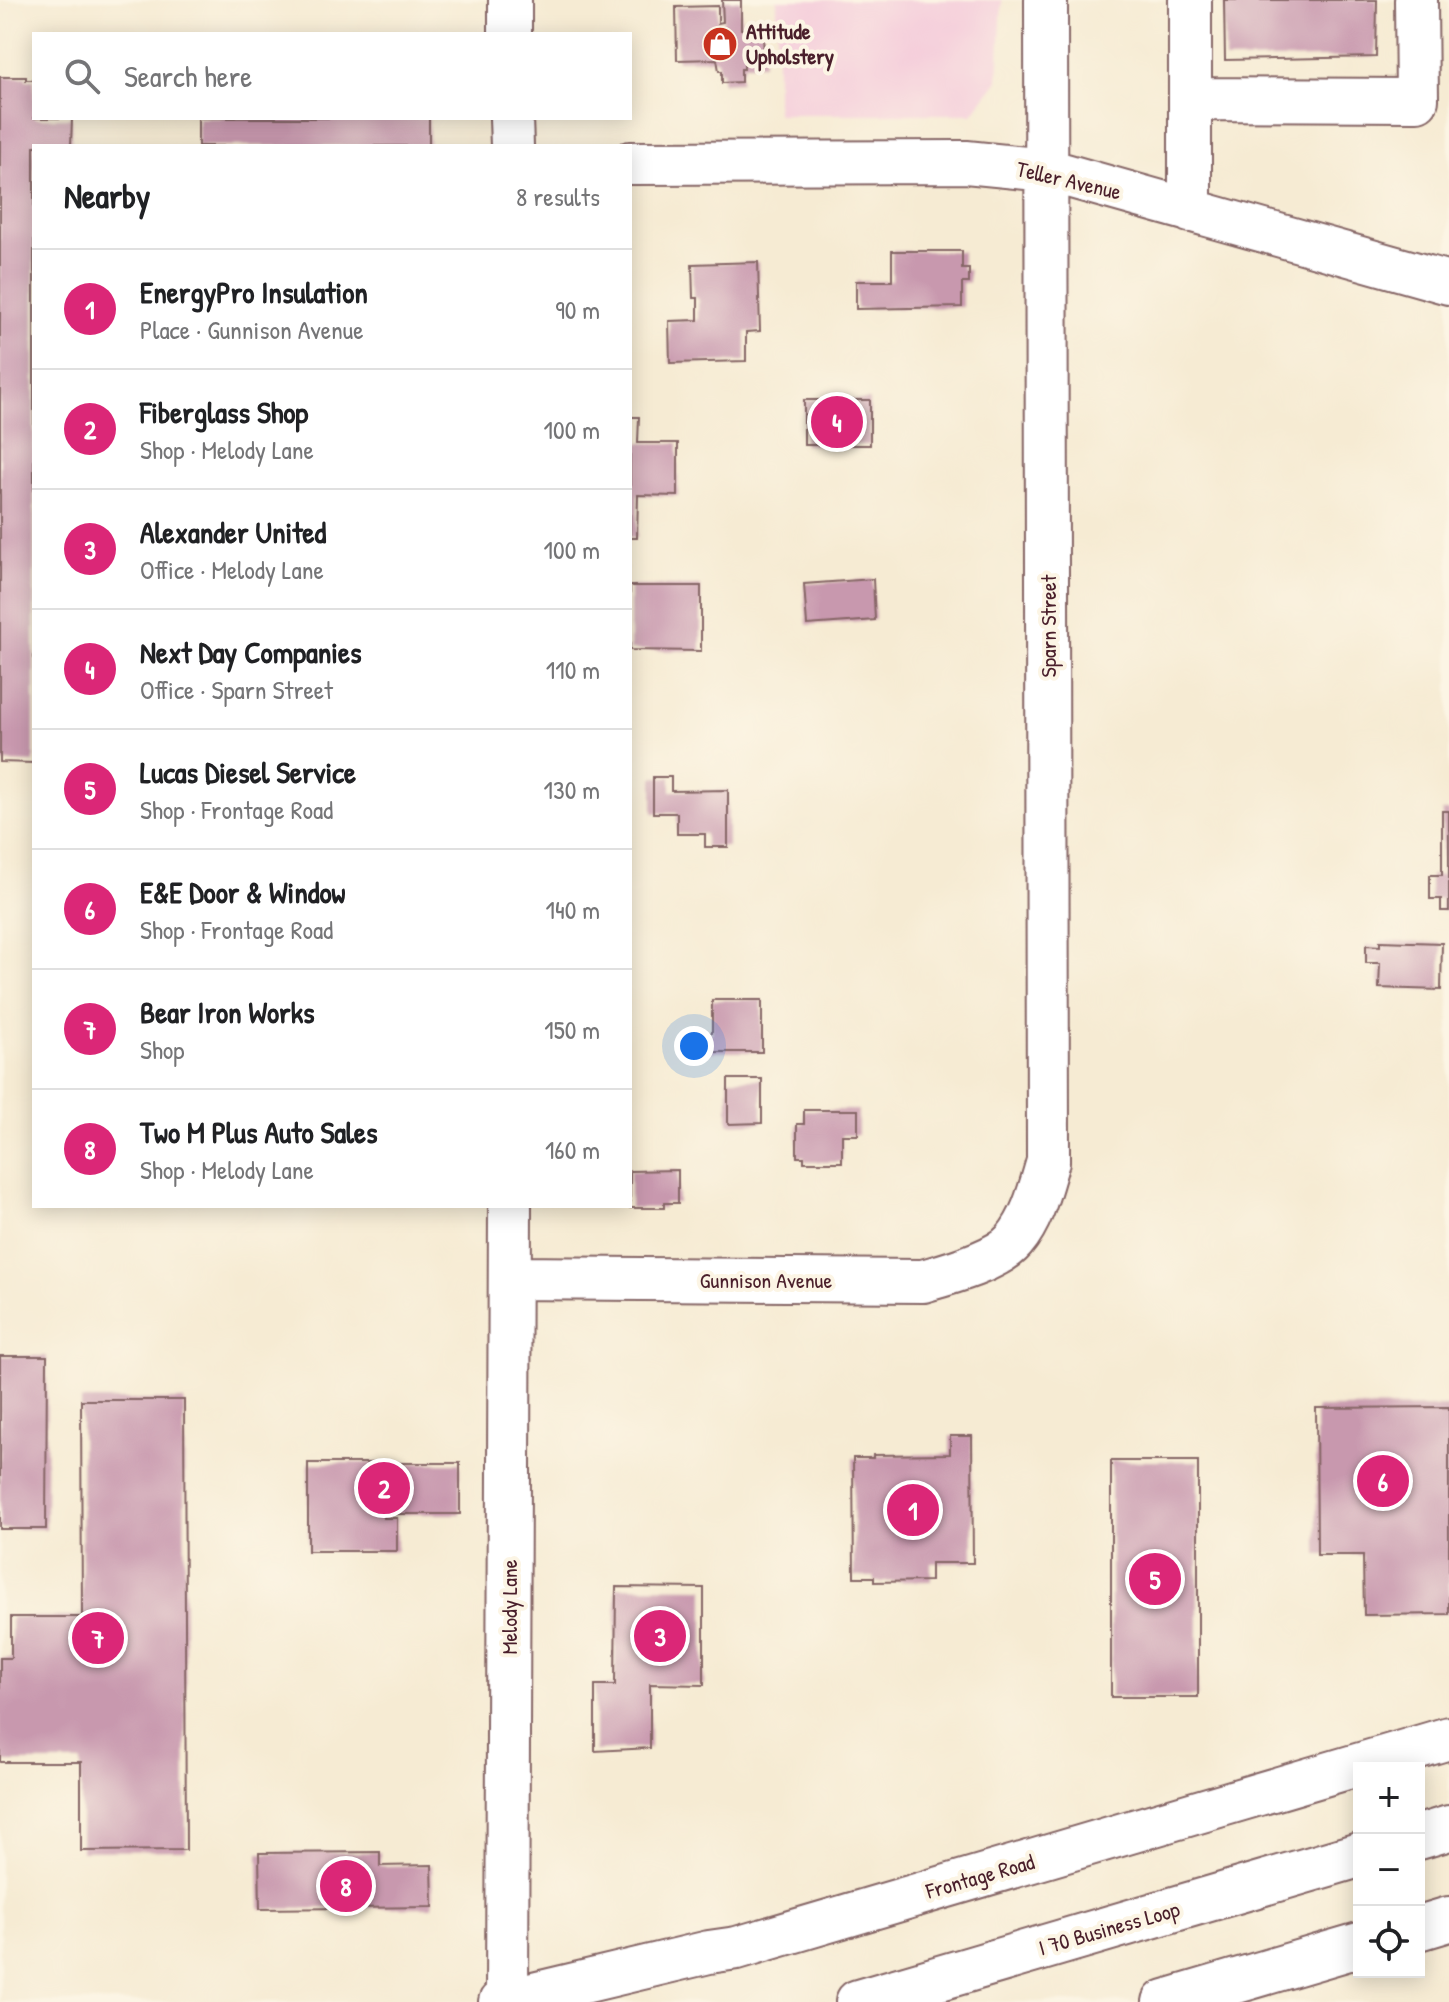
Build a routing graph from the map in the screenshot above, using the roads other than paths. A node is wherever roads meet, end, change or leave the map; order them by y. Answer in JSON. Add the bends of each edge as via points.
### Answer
{"nodes":[{"id":1,"x":510,"y":0,"type":"edge"},
{"id":2,"x":1046,"y":0,"type":"edge"},
{"id":3,"x":1190,"y":0,"type":"edge"},
{"id":4,"x":1416,"y":0,"type":"edge"},
{"id":5,"x":510,"y":32,"type":"edge"},
{"id":6,"x":1190,"y":99,"type":"junction"},
{"id":7,"x":511,"y":120,"type":"edge"},
{"id":8,"x":512,"y":144,"type":"edge"},
{"id":9,"x":632,"y":163,"type":"edge"},
{"id":10,"x":1047,"y":170,"type":"junction"},
{"id":11,"x":1190,"y":211,"type":"junction"},
{"id":12,"x":1449,"y":283,"type":"edge"},
{"id":13,"x":510,"y":1208,"type":"edge"},
{"id":14,"x":1013,"y":1243,"type":"joint"},
{"id":15,"x":510,"y":1278,"type":"junction"},
{"id":16,"x":1449,"y":1738,"type":"edge"},
{"id":17,"x":1449,"y":1828,"type":"edge"},
{"id":18,"x":1425,"y":1835,"type":"edge"},
{"id":19,"x":1353,"y":1857,"type":"edge"},
{"id":20,"x":1353,"y":1947,"type":"edge"},
{"id":21,"x":503,"y":2001,"type":"edge"},
{"id":22,"x":858,"y":2002,"type":"edge"},
{"id":23,"x":1165,"y":2002,"type":"edge"}],
"edges":[{"from":1,"to":5,"type":"street"},
{"from":2,"to":10,"type":"street","name":"Sparn Street"},
{"from":3,"to":6,"type":"street"},
{"from":4,"to":6,"type":"street","via":[[1417,100]]},
{"from":6,"to":11,"type":"street"},
{"from":7,"to":8,"type":"street"},
{"from":9,"to":10,"type":"street","name":"Teller Avenue","via":[[966,162]]},
{"from":10,"to":11,"type":"street","name":"Teller Avenue"},
{"from":10,"to":14,"type":"street","name":"Sparn Street","via":[[1048,1161],[1035,1207]]},
{"from":11,"to":12,"type":"street","name":"Teller Avenue"},
{"from":13,"to":15,"type":"street","name":"Melody Lane"},
{"from":14,"to":15,"type":"street","name":"Gunnison Avenue","via":[[973,1266],[923,1281]]},
{"from":15,"to":21,"type":"street","name":"Melody Lane"},
{"from":16,"to":21,"type":"street","name":"Frontage Road","via":[[737,1948]]},
{"from":17,"to":18,"type":"main road"},
{"from":19,"to":22,"type":"main road","name":"I 70 Business Loop"},
{"from":20,"to":23,"type":"main road"}]}
